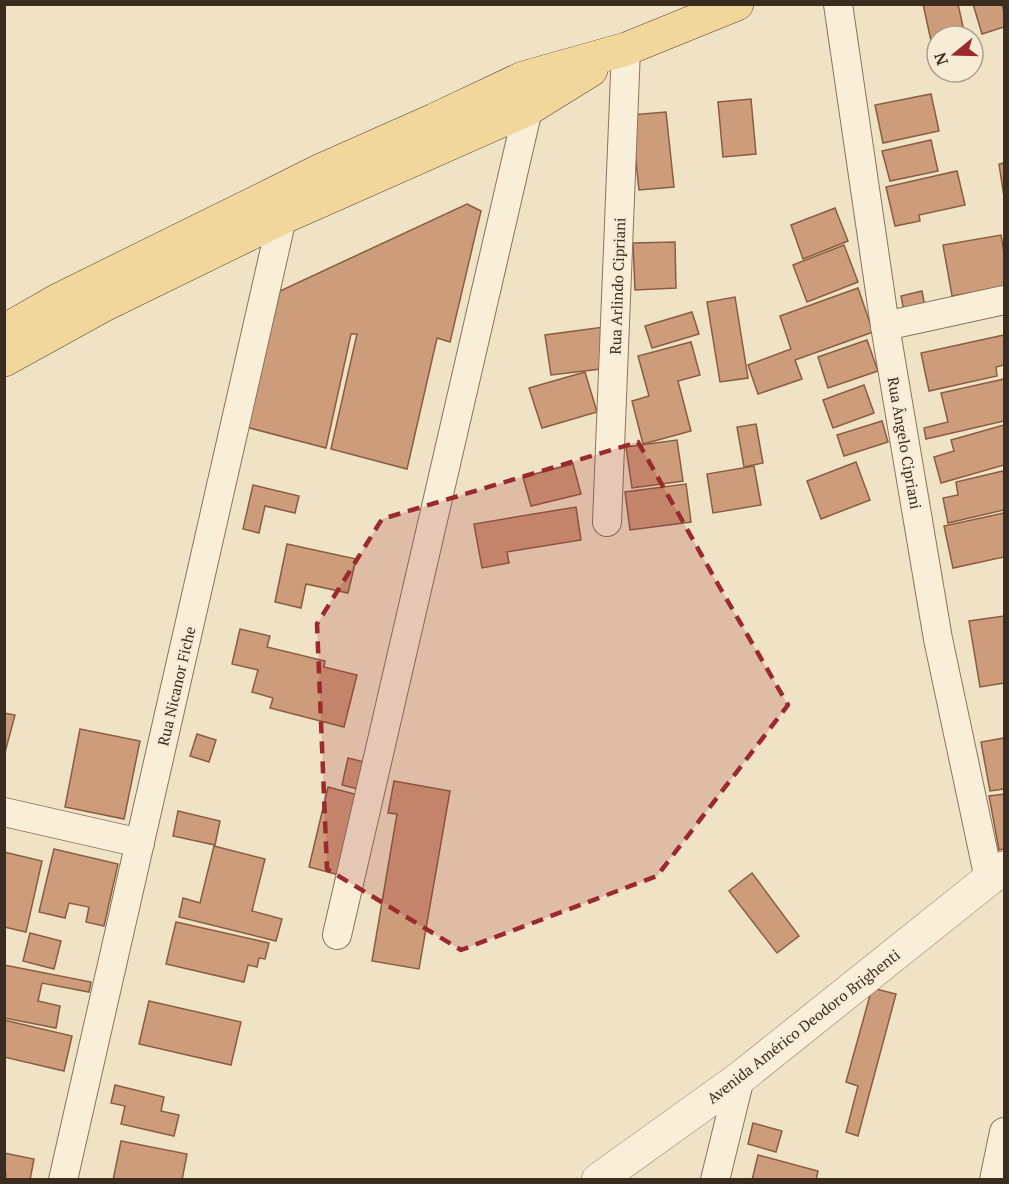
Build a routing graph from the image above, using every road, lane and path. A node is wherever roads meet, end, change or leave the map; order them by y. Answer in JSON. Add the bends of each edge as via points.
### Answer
{"nodes":[{"id":1,"x":838,"y":4,"type":"edge"},
{"id":2,"x":736,"y":5,"type":"edge"},
{"id":3,"x":626,"y":49,"type":"junction"},
{"id":4,"x":528,"y":109,"type":"junction"},
{"id":5,"x":276,"y":206,"type":"junction"},
{"id":6,"x":1005,"y":300,"type":"edge"},
{"id":7,"x":885,"y":326,"type":"junction"},
{"id":8,"x":4,"y":331,"type":"edge"},
{"id":9,"x":4,"y":360,"type":"edge"},
{"id":10,"x":607,"y":522,"type":"dead end"},
{"id":11,"x":4,"y":812,"type":"edge"},
{"id":12,"x":140,"y":843,"type":"junction"},
{"id":13,"x":997,"y":873,"type":"edge"},
{"id":14,"x":337,"y":935,"type":"dead end"},
{"id":15,"x":740,"y":1078,"type":"junction"},
{"id":16,"x":1005,"y":1132,"type":"edge"},
{"id":17,"x":63,"y":1179,"type":"edge"},
{"id":18,"x":598,"y":1179,"type":"edge"},
{"id":19,"x":715,"y":1179,"type":"edge"},
{"id":20,"x":993,"y":1179,"type":"edge"}],
"edges":[{"from":1,"to":7,"type":"street","name":"Rua Ângelo Cipriani"},
{"from":2,"to":3,"type":"main road"},
{"from":3,"to":4,"type":"main road"},
{"from":3,"to":5,"type":"main road","via":[[523,78],[320,171]]},
{"from":3,"to":10,"type":"street","name":"Rua Arlindo Cipriani"},
{"from":4,"to":5,"type":"main road"},
{"from":4,"to":14,"type":"street"},
{"from":5,"to":8,"type":"main road","via":[[58,300]]},
{"from":5,"to":9,"type":"main road"},
{"from":5,"to":12,"type":"street","name":"Rua Nicanor Fiche"},
{"from":6,"to":7,"type":"street"},
{"from":7,"to":13,"type":"street","name":"Rua Ângelo Cipriani","via":[[938,639]]},
{"from":11,"to":12,"type":"street"},
{"from":12,"to":17,"type":"street","name":"Rua Nicanor Fiche"},
{"from":13,"to":15,"type":"street","name":"Avenida Américo Deodoro Brighenti"},
{"from":15,"to":18,"type":"street","name":"Avenida Américo Deodoro Brighenti"},
{"from":15,"to":19,"type":"street"},
{"from":16,"to":20,"type":"street"}]}
